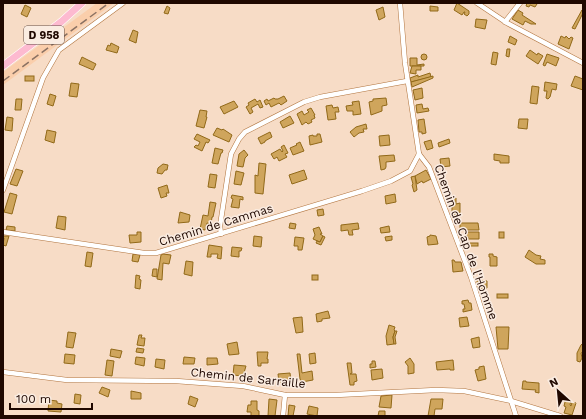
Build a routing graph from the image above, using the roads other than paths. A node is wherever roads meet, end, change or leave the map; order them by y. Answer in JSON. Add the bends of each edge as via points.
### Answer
{"nodes":[{"id":1,"x":82,"y":3,"type":"edge"},
{"id":2,"x":123,"y":3,"type":"edge"},
{"id":3,"x":400,"y":3,"type":"edge"},
{"id":4,"x":477,"y":3,"type":"edge"},
{"id":5,"x":520,"y":3,"type":"edge"},
{"id":6,"x":505,"y":22,"type":"junction"},
{"id":7,"x":583,"y":63,"type":"edge"},
{"id":8,"x":3,"y":66,"type":"edge"},
{"id":9,"x":408,"y":81,"type":"junction"},
{"id":10,"x":419,"y":154,"type":"junction"},
{"id":11,"x":3,"y":190,"type":"edge"},
{"id":12,"x":3,"y":232,"type":"edge"},
{"id":13,"x":221,"y":234,"type":"junction"},
{"id":14,"x":3,"y":372,"type":"edge"},
{"id":15,"x":285,"y":395,"type":"junction"},
{"id":16,"x":511,"y":401,"type":"junction"},
{"id":17,"x":283,"y":416,"type":"edge"},
{"id":18,"x":516,"y":416,"type":"edge"},
{"id":19,"x":560,"y":416,"type":"edge"}],
"edges":[{"from":1,"to":8,"type":"main road","number":"D 958"},
{"from":2,"to":11,"type":"street","via":[[59,50],[44,78]]},
{"from":3,"to":9,"type":"street","name":"Chemin de Cap de l'Homme","via":[[404,62]]},
{"from":4,"to":6,"type":"street"},
{"from":5,"to":6,"type":"street"},
{"from":6,"to":7,"type":"street"},
{"from":9,"to":10,"type":"street","name":"Chemin de Cap de l'Homme"},
{"from":9,"to":13,"type":"street","via":[[304,102],[246,132],[231,154]]},
{"from":10,"to":13,"type":"street","name":"Chemin de Cammas","via":[[410,171],[391,182]]},
{"from":10,"to":16,"type":"street","name":"Chemin de Cap de l'Homme","via":[[429,167],[471,277]]},
{"from":12,"to":13,"type":"street","name":"Chemin de Cammas","via":[[144,253],[156,253]]},
{"from":14,"to":15,"type":"street","name":"Chemin de Sarraille","via":[[67,380],[176,381],[243,386]]},
{"from":15,"to":16,"type":"street","name":"Chemin de Sarraille","via":[[436,390],[464,391]]},
{"from":15,"to":17,"type":"street"},
{"from":16,"to":18,"type":"street","name":"Chemin de Cap de l'Homme"},
{"from":16,"to":19,"type":"street","name":"Chemin de Sarraille"}]}
